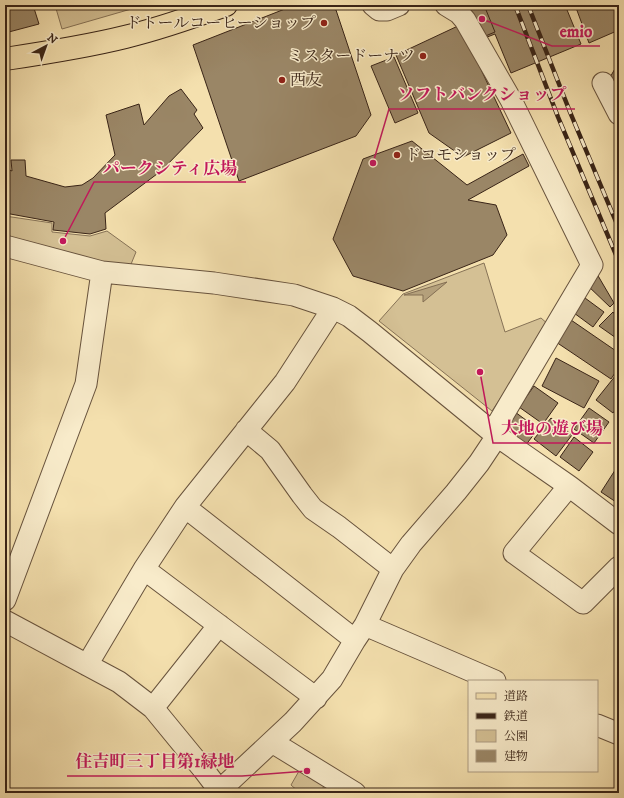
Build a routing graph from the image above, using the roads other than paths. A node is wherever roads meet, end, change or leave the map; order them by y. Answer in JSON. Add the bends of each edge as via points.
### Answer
{"nodes":[{"id":1,"x":226,"y":5,"type":"edge"},
{"id":2,"x":373,"y":5,"type":"edge"},
{"id":3,"x":399,"y":5,"type":"edge"},
{"id":4,"x":446,"y":5,"type":"edge"},
{"id":5,"x":5,"y":58,"type":"edge"},
{"id":6,"x":603,"y":83,"type":"dead end"},
{"id":7,"x":619,"y":114,"type":"edge"},
{"id":8,"x":5,"y":246,"type":"edge"},
{"id":9,"x":102,"y":272,"type":"junction"},
{"id":10,"x":333,"y":308,"type":"junction"},
{"id":11,"x":246,"y":430,"type":"junction"},
{"id":12,"x":497,"y":436,"type":"junction"},
{"id":13,"x":569,"y":486,"type":"junction"},
{"id":14,"x":185,"y":507,"type":"junction"},
{"id":15,"x":619,"y":524,"type":"edge"},
{"id":16,"x":619,"y":567,"type":"edge"},
{"id":17,"x":144,"y":569,"type":"junction"},
{"id":18,"x":393,"y":569,"type":"junction"},
{"id":19,"x":5,"y":600,"type":"edge"},
{"id":20,"x":5,"y":621,"type":"edge"},
{"id":21,"x":219,"y":625,"type":"junction"},
{"id":22,"x":360,"y":632,"type":"junction"},
{"id":23,"x":87,"y":665,"type":"junction"},
{"id":24,"x":492,"y":680,"type":"edge"},
{"id":25,"x":316,"y":698,"type":"junction"},
{"id":26,"x":153,"y":708,"type":"junction"},
{"id":27,"x":598,"y":725,"type":"edge"},
{"id":28,"x":619,"y":734,"type":"edge"},
{"id":29,"x":272,"y":742,"type":"junction"},
{"id":30,"x":219,"y":792,"type":"edge"},
{"id":31,"x":355,"y":793,"type":"edge"}],
"edges":[{"from":1,"to":5,"type":"main road","via":[[126,37]]},
{"from":2,"to":3,"type":"street","via":[[379,10],[387,10]]},
{"from":4,"to":12,"type":"street","via":[[465,20],[511,100],[592,265],[497,425]]},
{"from":6,"to":7,"type":"street"},
{"from":8,"to":9,"type":"street"},
{"from":9,"to":10,"type":"street","via":[[214,283],[294,295]]},
{"from":9,"to":19,"type":"street","via":[[86,384]]},
{"from":10,"to":11,"type":"street","via":[[285,382]]},
{"from":10,"to":12,"type":"street","via":[[370,332]]},
{"from":11,"to":14,"type":"street"},
{"from":11,"to":18,"type":"street","via":[[270,450],[313,509]]},
{"from":12,"to":13,"type":"street"},
{"from":12,"to":18,"type":"street","via":[[479,463]]},
{"from":13,"to":15,"type":"street"},
{"from":13,"to":16,"type":"street","via":[[514,553],[583,602]]},
{"from":14,"to":17,"type":"street"},
{"from":14,"to":22,"type":"street"},
{"from":17,"to":21,"type":"street"},
{"from":17,"to":23,"type":"street"},
{"from":18,"to":22,"type":"street"},
{"from":20,"to":23,"type":"street"},
{"from":21,"to":25,"type":"street"},
{"from":21,"to":26,"type":"street"},
{"from":22,"to":24,"type":"street"},
{"from":22,"to":25,"type":"street","via":[[332,680]]},
{"from":23,"to":26,"type":"street","via":[[119,682]]},
{"from":25,"to":29,"type":"street"},
{"from":26,"to":30,"type":"street"},
{"from":27,"to":28,"type":"street"},
{"from":29,"to":30,"type":"street"},
{"from":29,"to":31,"type":"street"}]}
